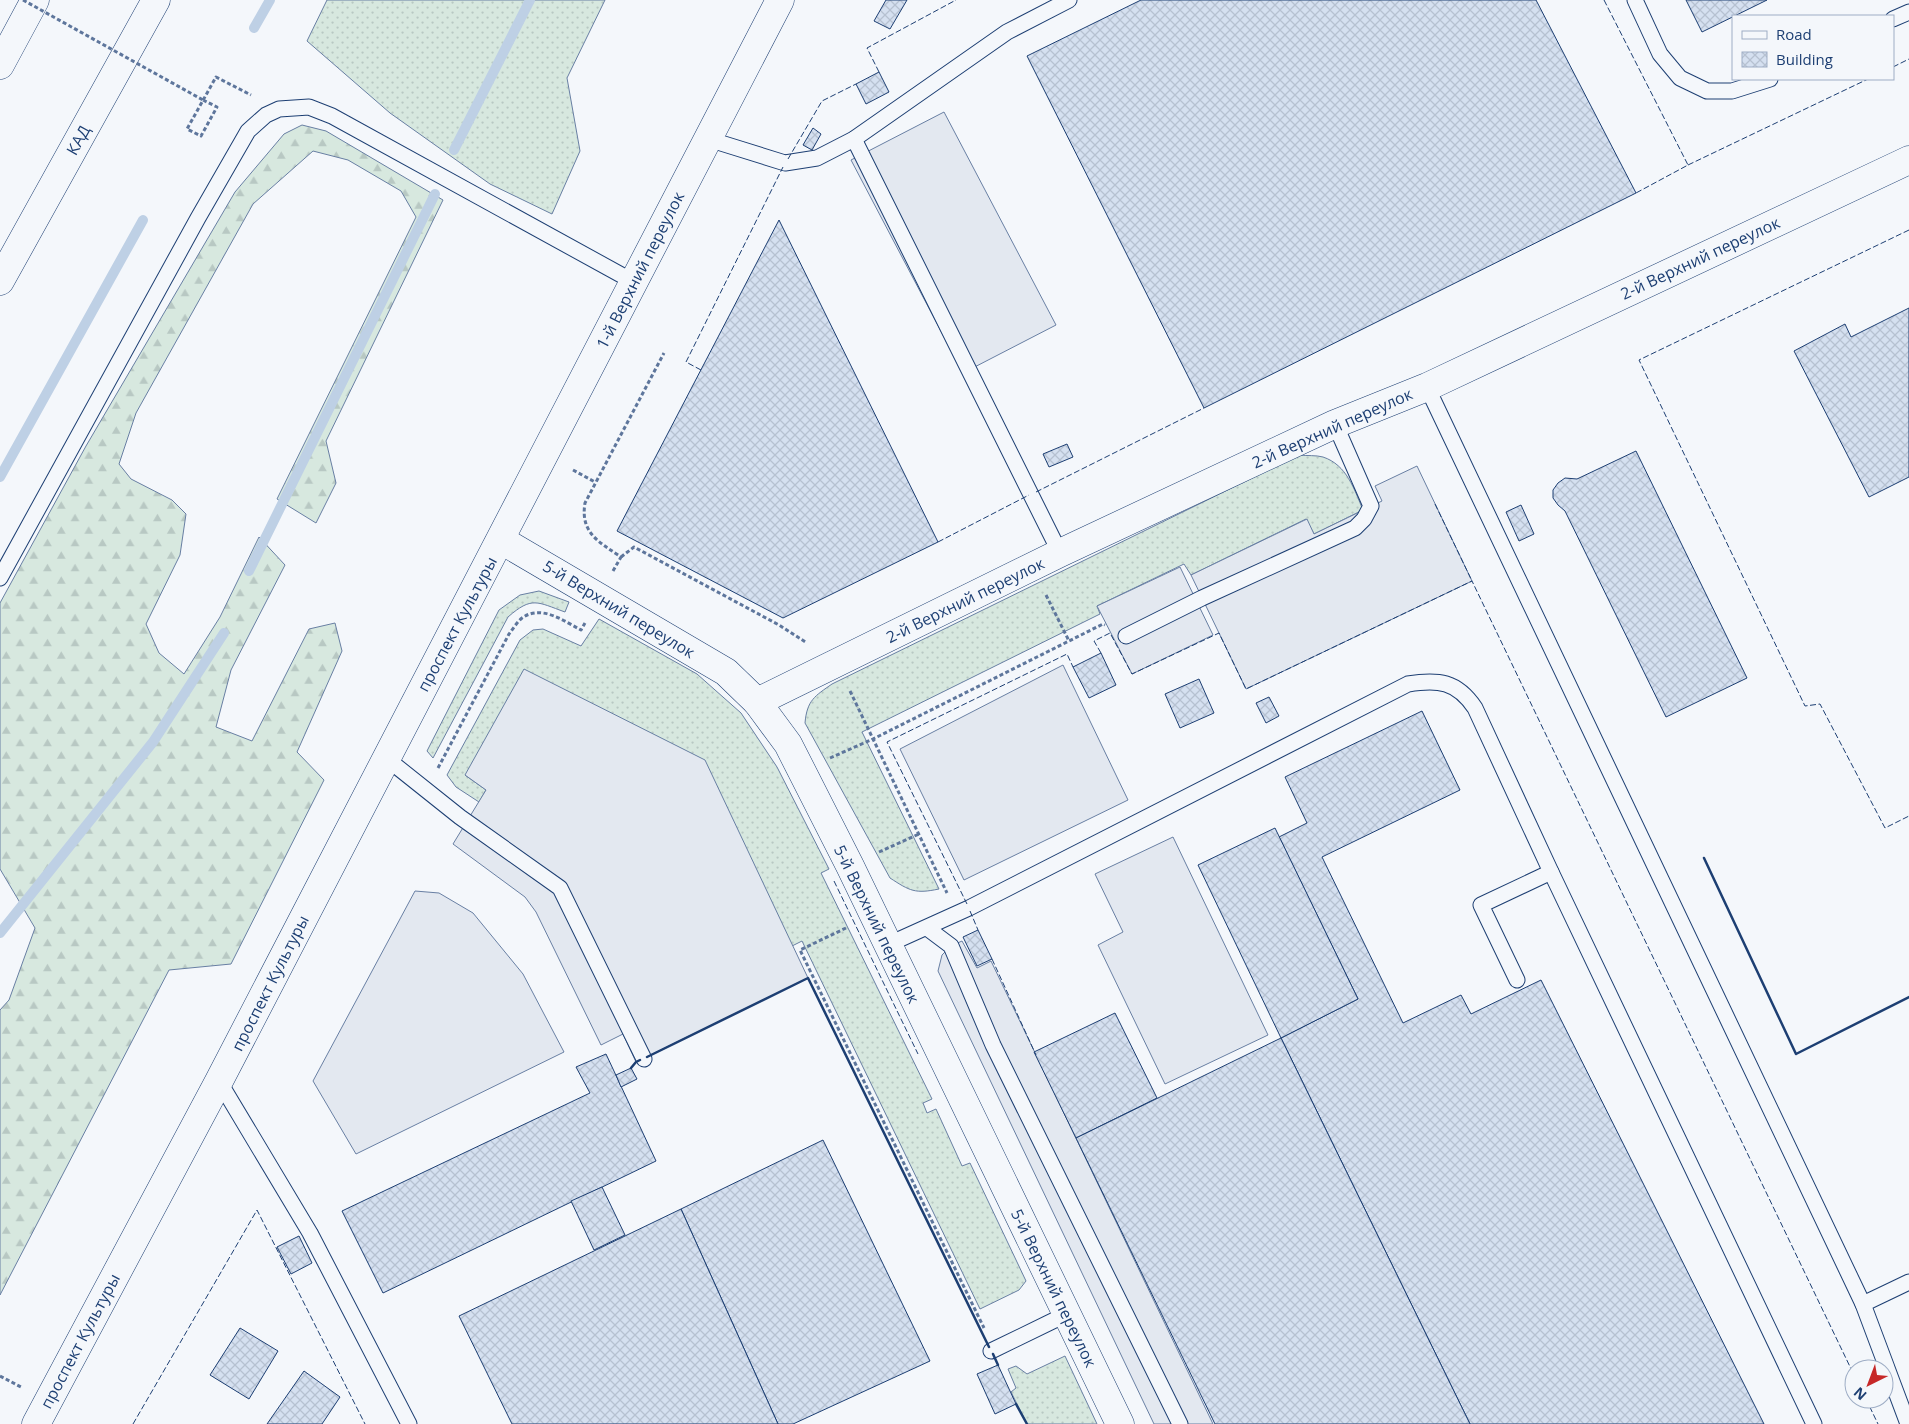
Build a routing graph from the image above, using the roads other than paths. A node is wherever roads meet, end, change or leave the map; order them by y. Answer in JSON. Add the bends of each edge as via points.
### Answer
{"nodes":[{"id":1,"x":35,"y":0,"type":"edge"},
{"id":2,"x":156,"y":0,"type":"edge"},
{"id":3,"x":780,"y":0,"type":"edge"},
{"id":4,"x":1069,"y":0,"type":"edge"},
{"id":5,"x":1635,"y":0,"type":"edge"},
{"id":6,"x":1909,"y":12,"type":"edge"},
{"id":7,"x":1894,"y":19,"type":"edge"},
{"id":8,"x":0,"y":65,"type":"edge"},
{"id":9,"x":1767,"y":80,"type":"edge"},
{"id":10,"x":854,"y":139,"type":"junction"},
{"id":11,"x":708,"y":140,"type":"junction"},
{"id":12,"x":1909,"y":160,"type":"edge"},
{"id":13,"x":0,"y":281,"type":"edge"},
{"id":14,"x":634,"y":282,"type":"junction"},
{"id":15,"x":1427,"y":387,"type":"junction"},
{"id":16,"x":1335,"y":424,"type":"junction"},
{"id":17,"x":501,"y":540,"type":"junction"},
{"id":18,"x":1060,"y":553,"type":"junction"},
{"id":19,"x":0,"y":578,"type":"edge"},
{"id":20,"x":1126,"y":636,"type":"road end"},
{"id":21,"x":757,"y":702,"type":"junction"},
{"id":22,"x":386,"y":758,"type":"junction"},
{"id":23,"x":1551,"y":872,"type":"junction"},
{"id":24,"x":926,"y":928,"type":"junction"},
{"id":25,"x":887,"y":945,"type":"junction"},
{"id":26,"x":1517,"y":980,"type":"dead end"},
{"id":27,"x":644,"y":1058,"type":"dead end"},
{"id":28,"x":219,"y":1081,"type":"junction"},
{"id":29,"x":1909,"y":1282,"type":"edge"},
{"id":30,"x":1863,"y":1304,"type":"junction"},
{"id":31,"x":1067,"y":1314,"type":"junction"},
{"id":32,"x":993,"y":1350,"type":"road end"},
{"id":33,"x":36,"y":1424,"type":"edge"},
{"id":34,"x":409,"y":1424,"type":"edge"},
{"id":35,"x":1120,"y":1424,"type":"edge"},
{"id":36,"x":1180,"y":1424,"type":"edge"},
{"id":37,"x":1814,"y":1424,"type":"edge"},
{"id":38,"x":1908,"y":1424,"type":"edge"}],
"edges":[{"from":1,"to":8,"type":"main road"},
{"from":2,"to":13,"type":"main road","name":"КАД"},
{"from":3,"to":11,"type":"main road","name":"1-й Верхний переулок"},
{"from":4,"to":10,"type":"lane","via":[[1007,32]]},
{"from":5,"to":9,"type":"lane","via":[[1660,54],[1680,78],[1707,91],[1732,91]]},
{"from":6,"to":7,"type":"lane"},
{"from":10,"to":11,"type":"lane","via":[[816,158],[785,164]]},
{"from":10,"to":18,"type":"lane"},
{"from":11,"to":14,"type":"main road","name":"1-й Верхний переулок"},
{"from":12,"to":15,"type":"main road","name":"2-й Верхний переулок"},
{"from":14,"to":17,"type":"main road","name":"1-й Верхний переулок"},
{"from":14,"to":19,"type":"lane","via":[[332,116],[309,107],[279,109],[266,115],[248,131],[198,218]]},
{"from":15,"to":16,"type":"main road","name":"2-й Верхний переулок"},
{"from":15,"to":30,"type":"lane"},
{"from":16,"to":18,"type":"main road","name":"2-й Верхний переулок"},
{"from":16,"to":20,"type":"lane","via":[[1370,506],[1364,519],[1355,528]]},
{"from":17,"to":21,"type":"main road","name":"5-й Верхний переулок","via":[[726,672]]},
{"from":17,"to":22,"type":"main road","name":"проспект Культуры"},
{"from":18,"to":21,"type":"main road","name":"2-й Верхний переулок"},
{"from":21,"to":25,"type":"main road","name":"5-й Верхний переулок","via":[[788,744]]},
{"from":22,"to":27,"type":"lane","via":[[460,817],[560,888]]},
{"from":22,"to":28,"type":"main road","name":"проспект Культуры"},
{"from":23,"to":24,"type":"lane","via":[[1476,708],[1467,695],[1455,687],[1423,682],[1408,684]]},
{"from":23,"to":26,"type":"lane","via":[[1481,905]]},
{"from":23,"to":37,"type":"lane"},
{"from":24,"to":25,"type":"lane"},
{"from":24,"to":36,"type":"lane","via":[[951,946],[993,1045]]},
{"from":25,"to":31,"type":"main road","name":"5-й Верхний переулок"},
{"from":28,"to":33,"type":"main road","name":"проспект Культуры"},
{"from":28,"to":34,"type":"lane","via":[[310,1233]]},
{"from":29,"to":30,"type":"lane"},
{"from":30,"to":38,"type":"lane"},
{"from":31,"to":32,"type":"lane"},
{"from":31,"to":35,"type":"main road","name":"5-й Верхний переулок"}]}
